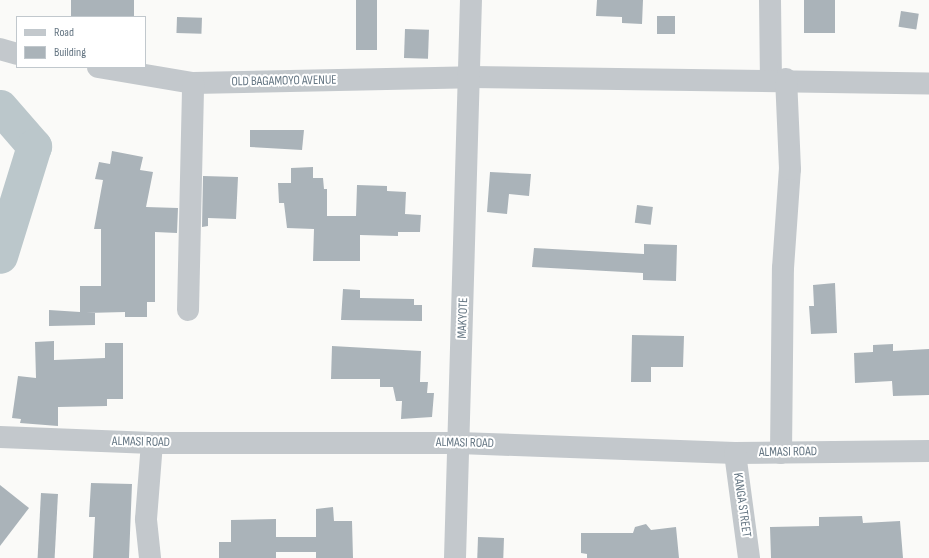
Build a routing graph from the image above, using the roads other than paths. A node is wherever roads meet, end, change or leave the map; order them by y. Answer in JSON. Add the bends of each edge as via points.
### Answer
{"nodes":[{"id":1,"x":472,"y":0,"type":"edge"},
{"id":2,"x":770,"y":0,"type":"edge"},
{"id":3,"x":0,"y":49,"type":"edge"},
{"id":4,"x":16,"y":54,"type":"edge"},
{"id":5,"x":104,"y":68,"type":"edge"},
{"id":6,"x":471,"y":77,"type":"junction"},
{"id":7,"x":778,"y":79,"type":"junction"},
{"id":8,"x":193,"y":83,"type":"junction"},
{"id":9,"x":929,"y":83,"type":"edge"},
{"id":10,"x":188,"y":310,"type":"dead end"},
{"id":11,"x":0,"y":437,"type":"edge"},
{"id":12,"x":152,"y":443,"type":"junction"},
{"id":13,"x":459,"y":443,"type":"junction"},
{"id":14,"x":929,"y":451,"type":"edge"},
{"id":15,"x":781,"y":452,"type":"junction"},
{"id":16,"x":735,"y":453,"type":"junction"},
{"id":17,"x":150,"y":558,"type":"edge"},
{"id":18,"x":455,"y":558,"type":"edge"},
{"id":19,"x":749,"y":558,"type":"edge"}],
"edges":[{"from":1,"to":6,"type":"street","name":"MAKYOTE"},
{"from":2,"to":7,"type":"street"},
{"from":3,"to":4,"type":"street"},
{"from":5,"to":8,"type":"street","name":"OLD BAGAMOYO AVENUE"},
{"from":6,"to":7,"type":"street","name":"OLD BAGAMOYO AVENUE"},
{"from":6,"to":8,"type":"street","name":"OLD BAGAMOYO AVENUE"},
{"from":6,"to":13,"type":"street","name":"MAKYOTE"},
{"from":7,"to":9,"type":"street","name":"OLD BAGAMOYO AVENUE"},
{"from":7,"to":15,"type":"street","via":[[790,169],[783,268]]},
{"from":8,"to":10,"type":"street"},
{"from":11,"to":12,"type":"street","name":"ALMASI ROAD"},
{"from":12,"to":13,"type":"street","name":"ALMASI ROAD"},
{"from":12,"to":17,"type":"street","via":[[146,518]]},
{"from":13,"to":16,"type":"street","name":"ALMASI ROAD"},
{"from":13,"to":18,"type":"street","name":"MAKYOTE"},
{"from":14,"to":15,"type":"street","name":"ALMASI ROAD"},
{"from":15,"to":16,"type":"street","name":"ALMASI ROAD"},
{"from":16,"to":19,"type":"street","name":"KANGA STREET"}]}
